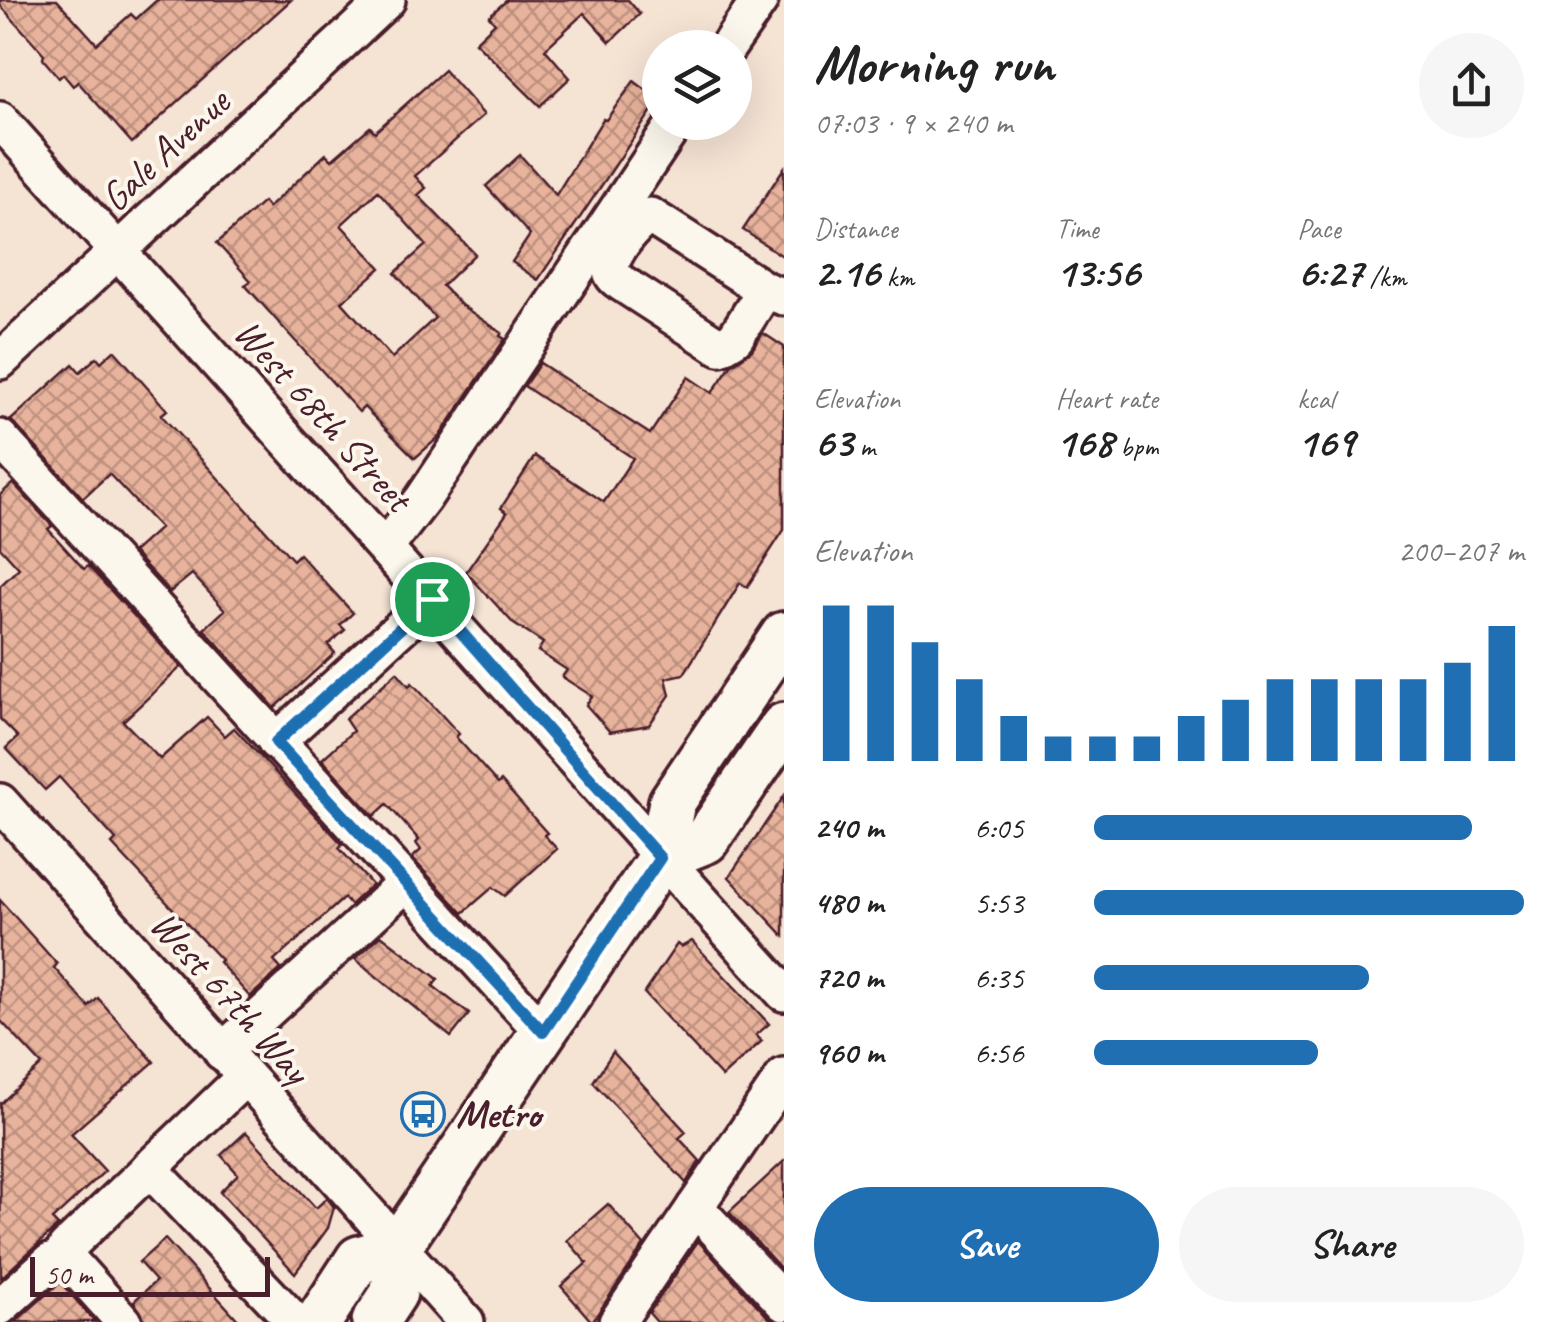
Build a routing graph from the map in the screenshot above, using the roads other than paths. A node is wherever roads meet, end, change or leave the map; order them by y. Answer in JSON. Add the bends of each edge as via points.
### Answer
{"nodes":[{"id":1,"x":387,"y":0,"type":"edge"},
{"id":2,"x":760,"y":0,"type":"edge"},
{"id":3,"x":739,"y":30,"type":"edge"},
{"id":4,"x":0,"y":120,"type":"edge"},
{"id":5,"x":667,"y":140,"type":"edge"},
{"id":6,"x":119,"y":252,"type":"junction"},
{"id":7,"x":599,"y":268,"type":"junction"},
{"id":8,"x":775,"y":294,"type":"edge"},
{"id":9,"x":0,"y":361,"type":"edge"},
{"id":10,"x":0,"y":438,"type":"edge"},
{"id":11,"x":385,"y":548,"type":"junction"},
{"id":12,"x":432,"y":599,"type":"junction"},
{"id":13,"x":784,"y":635,"type":"edge"},
{"id":14,"x":784,"y":726,"type":"edge"},
{"id":15,"x":276,"y":742,"type":"junction"},
{"id":16,"x":0,"y":802,"type":"edge"},
{"id":17,"x":660,"y":858,"type":"junction"},
{"id":18,"x":405,"y":884,"type":"junction"},
{"id":19,"x":784,"y":993,"type":"edge"},
{"id":20,"x":543,"y":1032,"type":"junction"},
{"id":21,"x":233,"y":1065,"type":"junction"},
{"id":22,"x":784,"y":1076,"type":"edge"},
{"id":23,"x":149,"y":1168,"type":"junction"},
{"id":24,"x":696,"y":1206,"type":"junction"},
{"id":25,"x":397,"y":1248,"type":"junction"},
{"id":26,"x":62,"y":1258,"type":"junction"},
{"id":27,"x":784,"y":1303,"type":"edge"},
{"id":28,"x":0,"y":1307,"type":"edge"},
{"id":29,"x":124,"y":1322,"type":"edge"},
{"id":30,"x":295,"y":1322,"type":"edge"},
{"id":31,"x":318,"y":1322,"type":"edge"},
{"id":32,"x":375,"y":1322,"type":"edge"},
{"id":33,"x":466,"y":1322,"type":"edge"},
{"id":34,"x":617,"y":1322,"type":"edge"}],
"edges":[{"from":1,"to":6,"type":"street","name":"Gale Avenue"},
{"from":2,"to":3,"type":"street"},
{"from":4,"to":6,"type":"street","name":"West 68th Street"},
{"from":5,"to":7,"type":"street"},
{"from":6,"to":9,"type":"street","name":"Gale Avenue"},
{"from":6,"to":11,"type":"street","name":"West 68th Street"},
{"from":7,"to":8,"type":"street","via":[[720,347]]},
{"from":7,"to":8,"type":"street","via":[[610,268],[642,218],[650,216]]},
{"from":7,"to":11,"type":"street"},
{"from":10,"to":15,"type":"street"},
{"from":11,"to":12,"type":"street","name":"West 68th Street"},
{"from":12,"to":15,"type":"street"},
{"from":12,"to":17,"type":"street","name":"West 68th Street"},
{"from":13,"to":17,"type":"main road","via":[[672,802]]},
{"from":14,"to":17,"type":"main road","via":[[706,840]]},
{"from":15,"to":18,"type":"street"},
{"from":16,"to":21,"type":"street","name":"West 67th Way"},
{"from":17,"to":19,"type":"street","name":"West 68th Street"},
{"from":17,"to":20,"type":"main road"},
{"from":18,"to":20,"type":"street"},
{"from":18,"to":21,"type":"street"},
{"from":20,"to":25,"type":"main road"},
{"from":21,"to":23,"type":"street"},
{"from":21,"to":25,"type":"street","name":"West 67th Way"},
{"from":22,"to":24,"type":"street"},
{"from":23,"to":26,"type":"street"},
{"from":23,"to":30,"type":"street"},
{"from":24,"to":27,"type":"street"},
{"from":24,"to":34,"type":"street"},
{"from":25,"to":31,"type":"main road","via":[[359,1259]]},
{"from":25,"to":32,"type":"main road","via":[[394,1293]]},
{"from":25,"to":33,"type":"street","name":"West 67th Way"},
{"from":26,"to":28,"type":"street"},
{"from":26,"to":29,"type":"street"}]}
